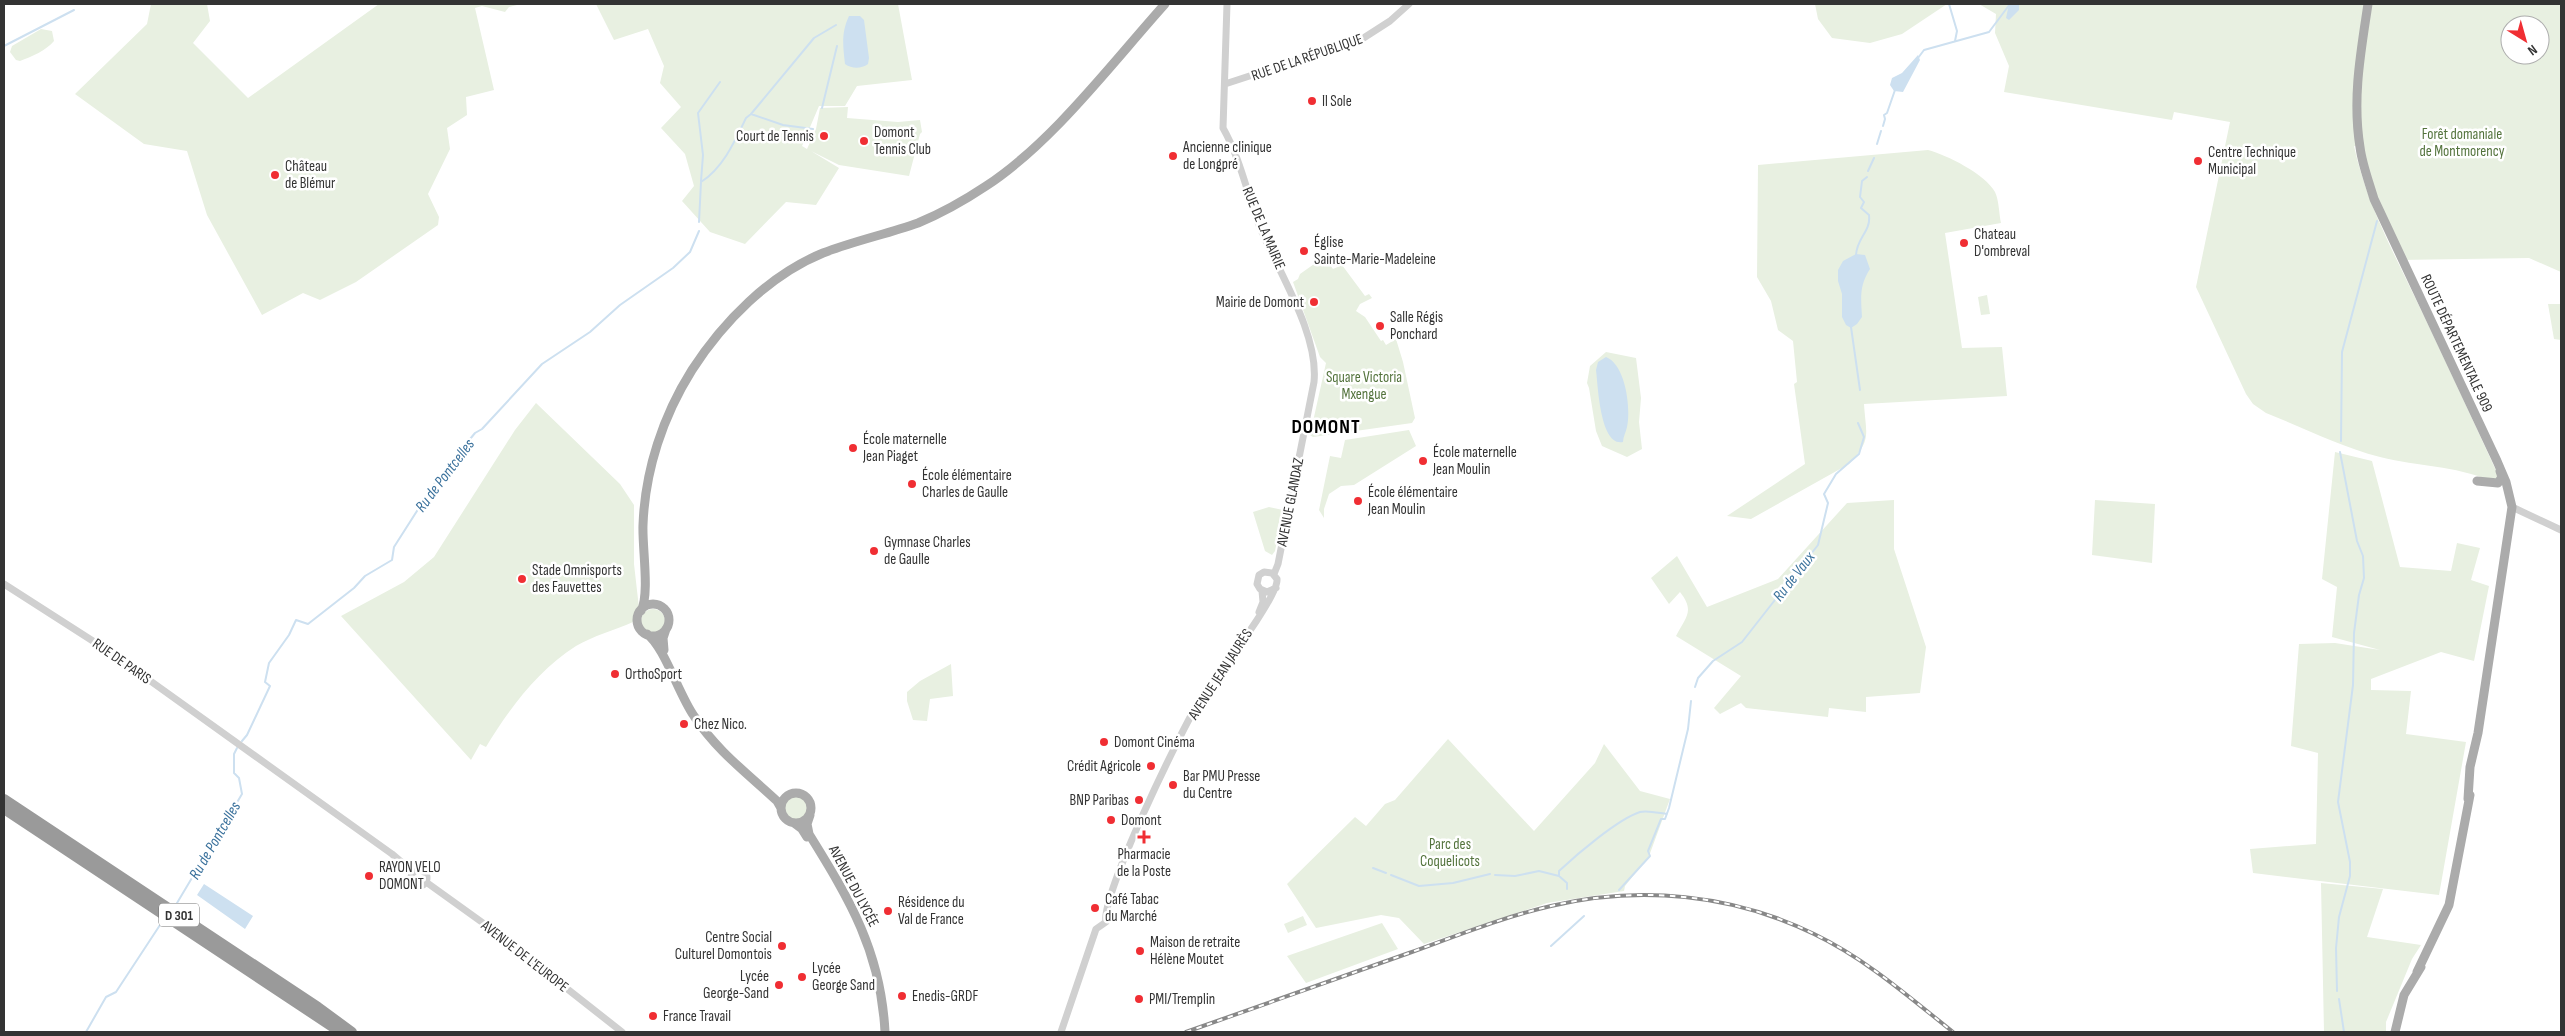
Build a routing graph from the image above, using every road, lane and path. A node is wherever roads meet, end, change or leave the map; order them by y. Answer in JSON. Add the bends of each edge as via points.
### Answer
{"nodes":[{"id":1,"x":1164,"y":4,"type":"edge"},
{"id":2,"x":1227,"y":4,"type":"edge"},
{"id":3,"x":1409,"y":4,"type":"edge"},
{"id":4,"x":2368,"y":4,"type":"edge"},
{"id":5,"x":1225,"y":84,"type":"junction"},
{"id":6,"x":1315,"y":371,"type":"joint"},
{"id":7,"x":2497,"y":461,"type":"junction"},
{"id":8,"x":2477,"y":481,"type":"dead end"},
{"id":9,"x":2512,"y":507,"type":"junction"},
{"id":10,"x":2561,"y":530,"type":"edge"},
{"id":11,"x":1274,"y":574,"type":"junction"},
{"id":12,"x":645,"y":583,"type":"junction"},
{"id":13,"x":4,"y":584,"type":"edge"},
{"id":14,"x":1276,"y":588,"type":"junction"},
{"id":15,"x":1262,"y":591,"type":"junction"},
{"id":16,"x":657,"y":605,"type":"junction"},
{"id":17,"x":641,"y":611,"type":"junction"},
{"id":18,"x":1257,"y":618,"type":"junction"},
{"id":19,"x":666,"y":628,"type":"junction"},
{"id":20,"x":647,"y":634,"type":"junction"},
{"id":21,"x":718,"y":746,"type":"junction"},
{"id":22,"x":761,"y":787,"type":"junction"},
{"id":23,"x":788,"y":795,"type":"junction"},
{"id":24,"x":4,"y":799,"type":"edge"},
{"id":25,"x":781,"y":808,"type":"junction"},
{"id":26,"x":4,"y":809,"type":"edge"},
{"id":27,"x":810,"y":814,"type":"junction"},
{"id":28,"x":794,"y":823,"type":"junction"},
{"id":29,"x":413,"y":872,"type":"junction"},
{"id":30,"x":426,"y":882,"type":"junction"},
{"id":31,"x":340,"y":1032,"type":"edge"},
{"id":32,"x":352,"y":1032,"type":"edge"},
{"id":33,"x":622,"y":1032,"type":"edge"},
{"id":34,"x":884,"y":1032,"type":"edge"},
{"id":35,"x":1061,"y":1032,"type":"edge"},
{"id":36,"x":2397,"y":1032,"type":"edge"}],
"edges":[{"from":1,"to":12,"type":"main road","via":[[1038,144],[970,190],[896,230],[822,254],[779,279],[743,308],[704,354],[674,403],[653,460],[644,509]]},
{"from":2,"to":5,"type":"street","name":"RUE DE LA MAIRIE"},
{"from":3,"to":5,"type":"street","name":"RUE DE LA RÉPUBLIQUE","via":[[1362,39]]},
{"from":4,"to":7,"type":"main road","name":"ROUTE DÉPARTEMENTALE 909","via":[[2357,78],[2362,158],[2374,199]]},
{"from":5,"to":6,"type":"street","name":"RUE DE LA MAIRIE","via":[[1223,128],[1232,144],[1261,228],[1280,264],[1297,308],[1314,356]]},
{"from":6,"to":11,"type":"street","name":"AVENUE GLANDAZ"},
{"from":7,"to":8,"type":"main road","via":[[2502,477],[2500,481],[2495,484]]},
{"from":7,"to":9,"type":"main road","name":"ROUTE DÉPARTEMENTALE 909"},
{"from":9,"to":10,"type":"street"},
{"from":9,"to":36,"type":"main road","name":"ROUTE DÉPARTEMENTALE 909","via":[[2470,767],[2455,883],[2442,923],[2404,995]]},
{"from":11,"to":14,"type":"street","via":[[1278,582]]},
{"from":11,"to":15,"type":"street","via":[[1259,575],[1257,584]]},
{"from":12,"to":16,"type":"main road"},
{"from":12,"to":17,"type":"main road"},
{"from":13,"to":29,"type":"street","name":"RUE DE PARIS","via":[[110,652]]},
{"from":14,"to":15,"type":"street","via":[[1270,592]]},
{"from":14,"to":18,"type":"street","name":"AVENUE JEAN JAURÈS"},
{"from":15,"to":18,"type":"street","name":"AVENUE JEAN JAURÈS","via":[[1263,602]]},
{"from":16,"to":17,"type":"main road"},
{"from":16,"to":19,"type":"main road","via":[[668,613]]},
{"from":17,"to":20,"type":"main road","via":[[638,624]]},
{"from":18,"to":35,"type":"street","name":"AVENUE JEAN JAURÈS","via":[[1200,701],[1179,740],[1119,871],[1104,914],[1106,922],[1096,929]]},
{"from":19,"to":20,"type":"main road","via":[[656,636]]},
{"from":19,"to":21,"type":"main road","via":[[662,643],[672,670],[691,707]]},
{"from":20,"to":21,"type":"main road","via":[[659,647],[693,715]]},
{"from":21,"to":22,"type":"main road"},
{"from":22,"to":23,"type":"main road","via":[[778,795]]},
{"from":22,"to":25,"type":"main road"},
{"from":23,"to":25,"type":"main road"},
{"from":23,"to":27,"type":"main road","via":[[796,792],[807,797],[811,804]]},
{"from":24,"to":32,"type":"highway","number":"D 301"},
{"from":25,"to":28,"type":"main road","via":[[784,818]]},
{"from":26,"to":31,"type":"highway","number":"D 301"},
{"from":27,"to":28,"type":"main road","via":[[802,822]]},
{"from":27,"to":34,"type":"main road","name":"AVENUE DU LYCÉE","via":[[809,834],[846,894],[869,944],[881,993]]},
{"from":28,"to":34,"type":"main road","name":"AVENUE DU LYCÉE","via":[[803,830],[828,870],[858,928],[874,979]]},
{"from":29,"to":30,"type":"street","via":[[425,872]]},
{"from":29,"to":30,"type":"street","via":[[410,879],[415,886]]},
{"from":30,"to":33,"type":"street","name":"AVENUE DE L'EUROPE"}]}
